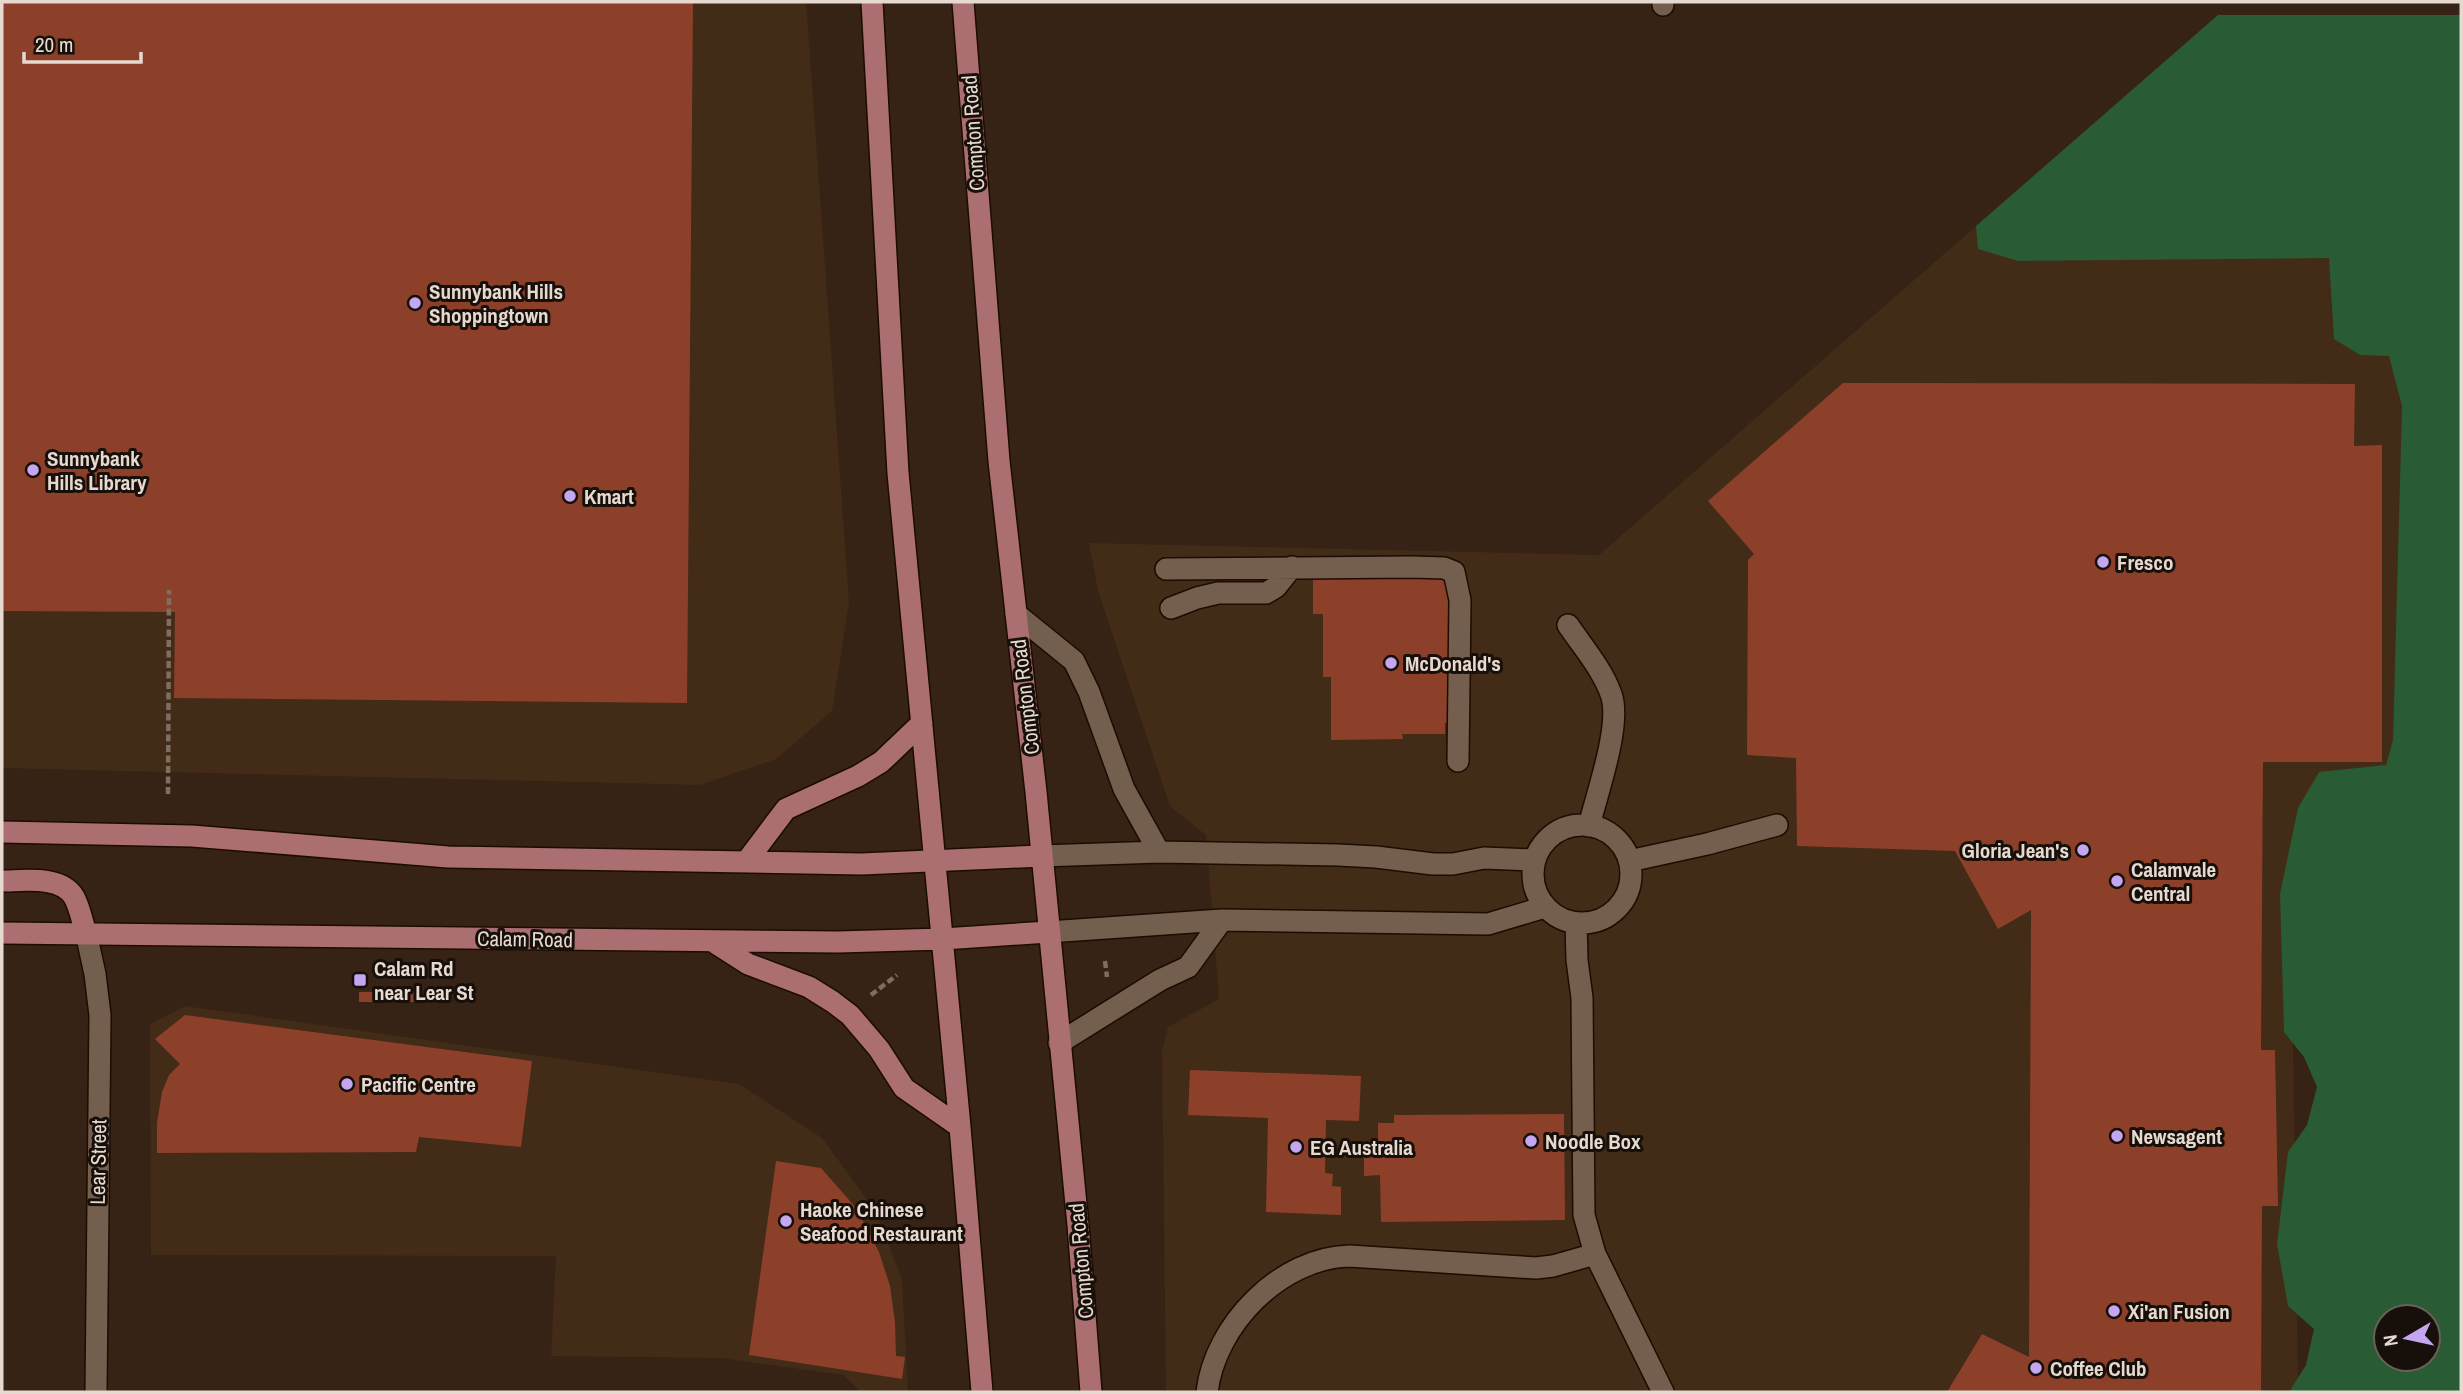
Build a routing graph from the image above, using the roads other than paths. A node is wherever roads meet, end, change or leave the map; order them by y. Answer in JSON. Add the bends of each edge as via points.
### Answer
{"nodes":[{"id":1,"x":872,"y":2,"type":"edge"},
{"id":2,"x":963,"y":2,"type":"edge"},
{"id":3,"x":1292,"y":567,"type":"junction"},
{"id":4,"x":1166,"y":569,"type":"dead end"},
{"id":5,"x":1171,"y":608,"type":"dead end"},
{"id":6,"x":1016,"y":614,"type":"junction"},
{"id":7,"x":1568,"y":625,"type":"dead end"},
{"id":8,"x":922,"y":723,"type":"junction"},
{"id":9,"x":1458,"y":761,"type":"dead end"},
{"id":10,"x":1777,"y":825,"type":"dead end"},
{"id":11,"x":1589,"y":826,"type":"junction"},
{"id":12,"x":2,"y":832,"type":"edge"},
{"id":13,"x":1159,"y":852,"type":"junction"},
{"id":14,"x":1041,"y":856,"type":"junction"},
{"id":15,"x":935,"y":860,"type":"junction"},
{"id":16,"x":1535,"y":860,"type":"junction"},
{"id":17,"x":1629,"y":861,"type":"junction"},
{"id":18,"x":747,"y":862,"type":"junction"},
{"id":19,"x":2,"y":881,"type":"edge"},
{"id":20,"x":1545,"y":907,"type":"junction"},
{"id":21,"x":1222,"y":920,"type":"junction"},
{"id":22,"x":1576,"y":923,"type":"junction"},
{"id":23,"x":1048,"y":932,"type":"junction"},
{"id":24,"x":2,"y":933,"type":"edge"},
{"id":25,"x":86,"y":933,"type":"junction"},
{"id":26,"x":943,"y":939,"type":"junction"},
{"id":27,"x":712,"y":941,"type":"junction"},
{"id":28,"x":1059,"y":1043,"type":"junction"},
{"id":29,"x":960,"y":1126,"type":"junction"},
{"id":30,"x":1595,"y":1254,"type":"junction"},
{"id":31,"x":96,"y":1392,"type":"edge"},
{"id":32,"x":982,"y":1392,"type":"edge"},
{"id":33,"x":1091,"y":1392,"type":"edge"},
{"id":34,"x":1207,"y":1392,"type":"edge"},
{"id":35,"x":1663,"y":1392,"type":"edge"}],
"edges":[{"from":1,"to":8,"type":"main road","via":[[898,474]]},
{"from":2,"to":6,"type":"main road","name":"Compton Road","via":[[988,338]]},
{"from":3,"to":4,"type":"street"},
{"from":3,"to":5,"type":"street","via":[[1266,593],[1218,593]]},
{"from":3,"to":9,"type":"street","via":[[1444,568],[1454,572],[1460,600]]},
{"from":6,"to":13,"type":"street","via":[[1074,661],[1125,789]]},
{"from":6,"to":14,"type":"main road","name":"Compton Road"},
{"from":7,"to":11,"type":"street","via":[[1602,676],[1614,712]]},
{"from":8,"to":15,"type":"main road"},
{"from":8,"to":18,"type":"main road","via":[[881,762],[786,809]]},
{"from":10,"to":17,"type":"street"},
{"from":11,"to":16,"type":"street","via":[[1577,825],[1553,834]]},
{"from":11,"to":17,"type":"street","via":[[1614,838]]},
{"from":12,"to":18,"type":"main road","via":[[192,836],[448,857]]},
{"from":13,"to":14,"type":"street"},
{"from":13,"to":16,"type":"street","via":[[1351,855],[1433,864],[1484,858]]},
{"from":14,"to":15,"type":"main road"},
{"from":14,"to":23,"type":"main road","name":"Compton Road"},
{"from":15,"to":18,"type":"main road"},
{"from":15,"to":26,"type":"main road"},
{"from":16,"to":20,"type":"street","via":[[1536,893]]},
{"from":17,"to":22,"type":"street","via":[[1627,892],[1619,906],[1592,922]]},
{"from":19,"to":25,"type":"main road","via":[[53,883],[68,889]]},
{"from":20,"to":21,"type":"street","via":[[1488,924]]},
{"from":20,"to":22,"type":"street"},
{"from":21,"to":23,"type":"street"},
{"from":21,"to":28,"type":"street","via":[[1188,967]]},
{"from":22,"to":30,"type":"street","via":[[1582,1202]]},
{"from":23,"to":26,"type":"main road","name":"Calam Road"},
{"from":23,"to":28,"type":"main road","name":"Compton Road"},
{"from":24,"to":25,"type":"main road","name":"Calam Road"},
{"from":25,"to":27,"type":"main road","name":"Calam Road"},
{"from":25,"to":31,"type":"street","name":"Lear Street","via":[[100,1015]]},
{"from":26,"to":27,"type":"main road","name":"Calam Road"},
{"from":26,"to":29,"type":"main road"},
{"from":27,"to":29,"type":"main road","via":[[748,964],[809,987],[833,1002],[879,1049],[904,1088]]},
{"from":28,"to":33,"type":"main road","name":"Compton Road"},
{"from":29,"to":32,"type":"main road"},
{"from":30,"to":34,"type":"street","via":[[1536,1268],[1349,1256],[1320,1259],[1271,1286],[1240,1319],[1213,1362]]},
{"from":30,"to":35,"type":"street"}]}
